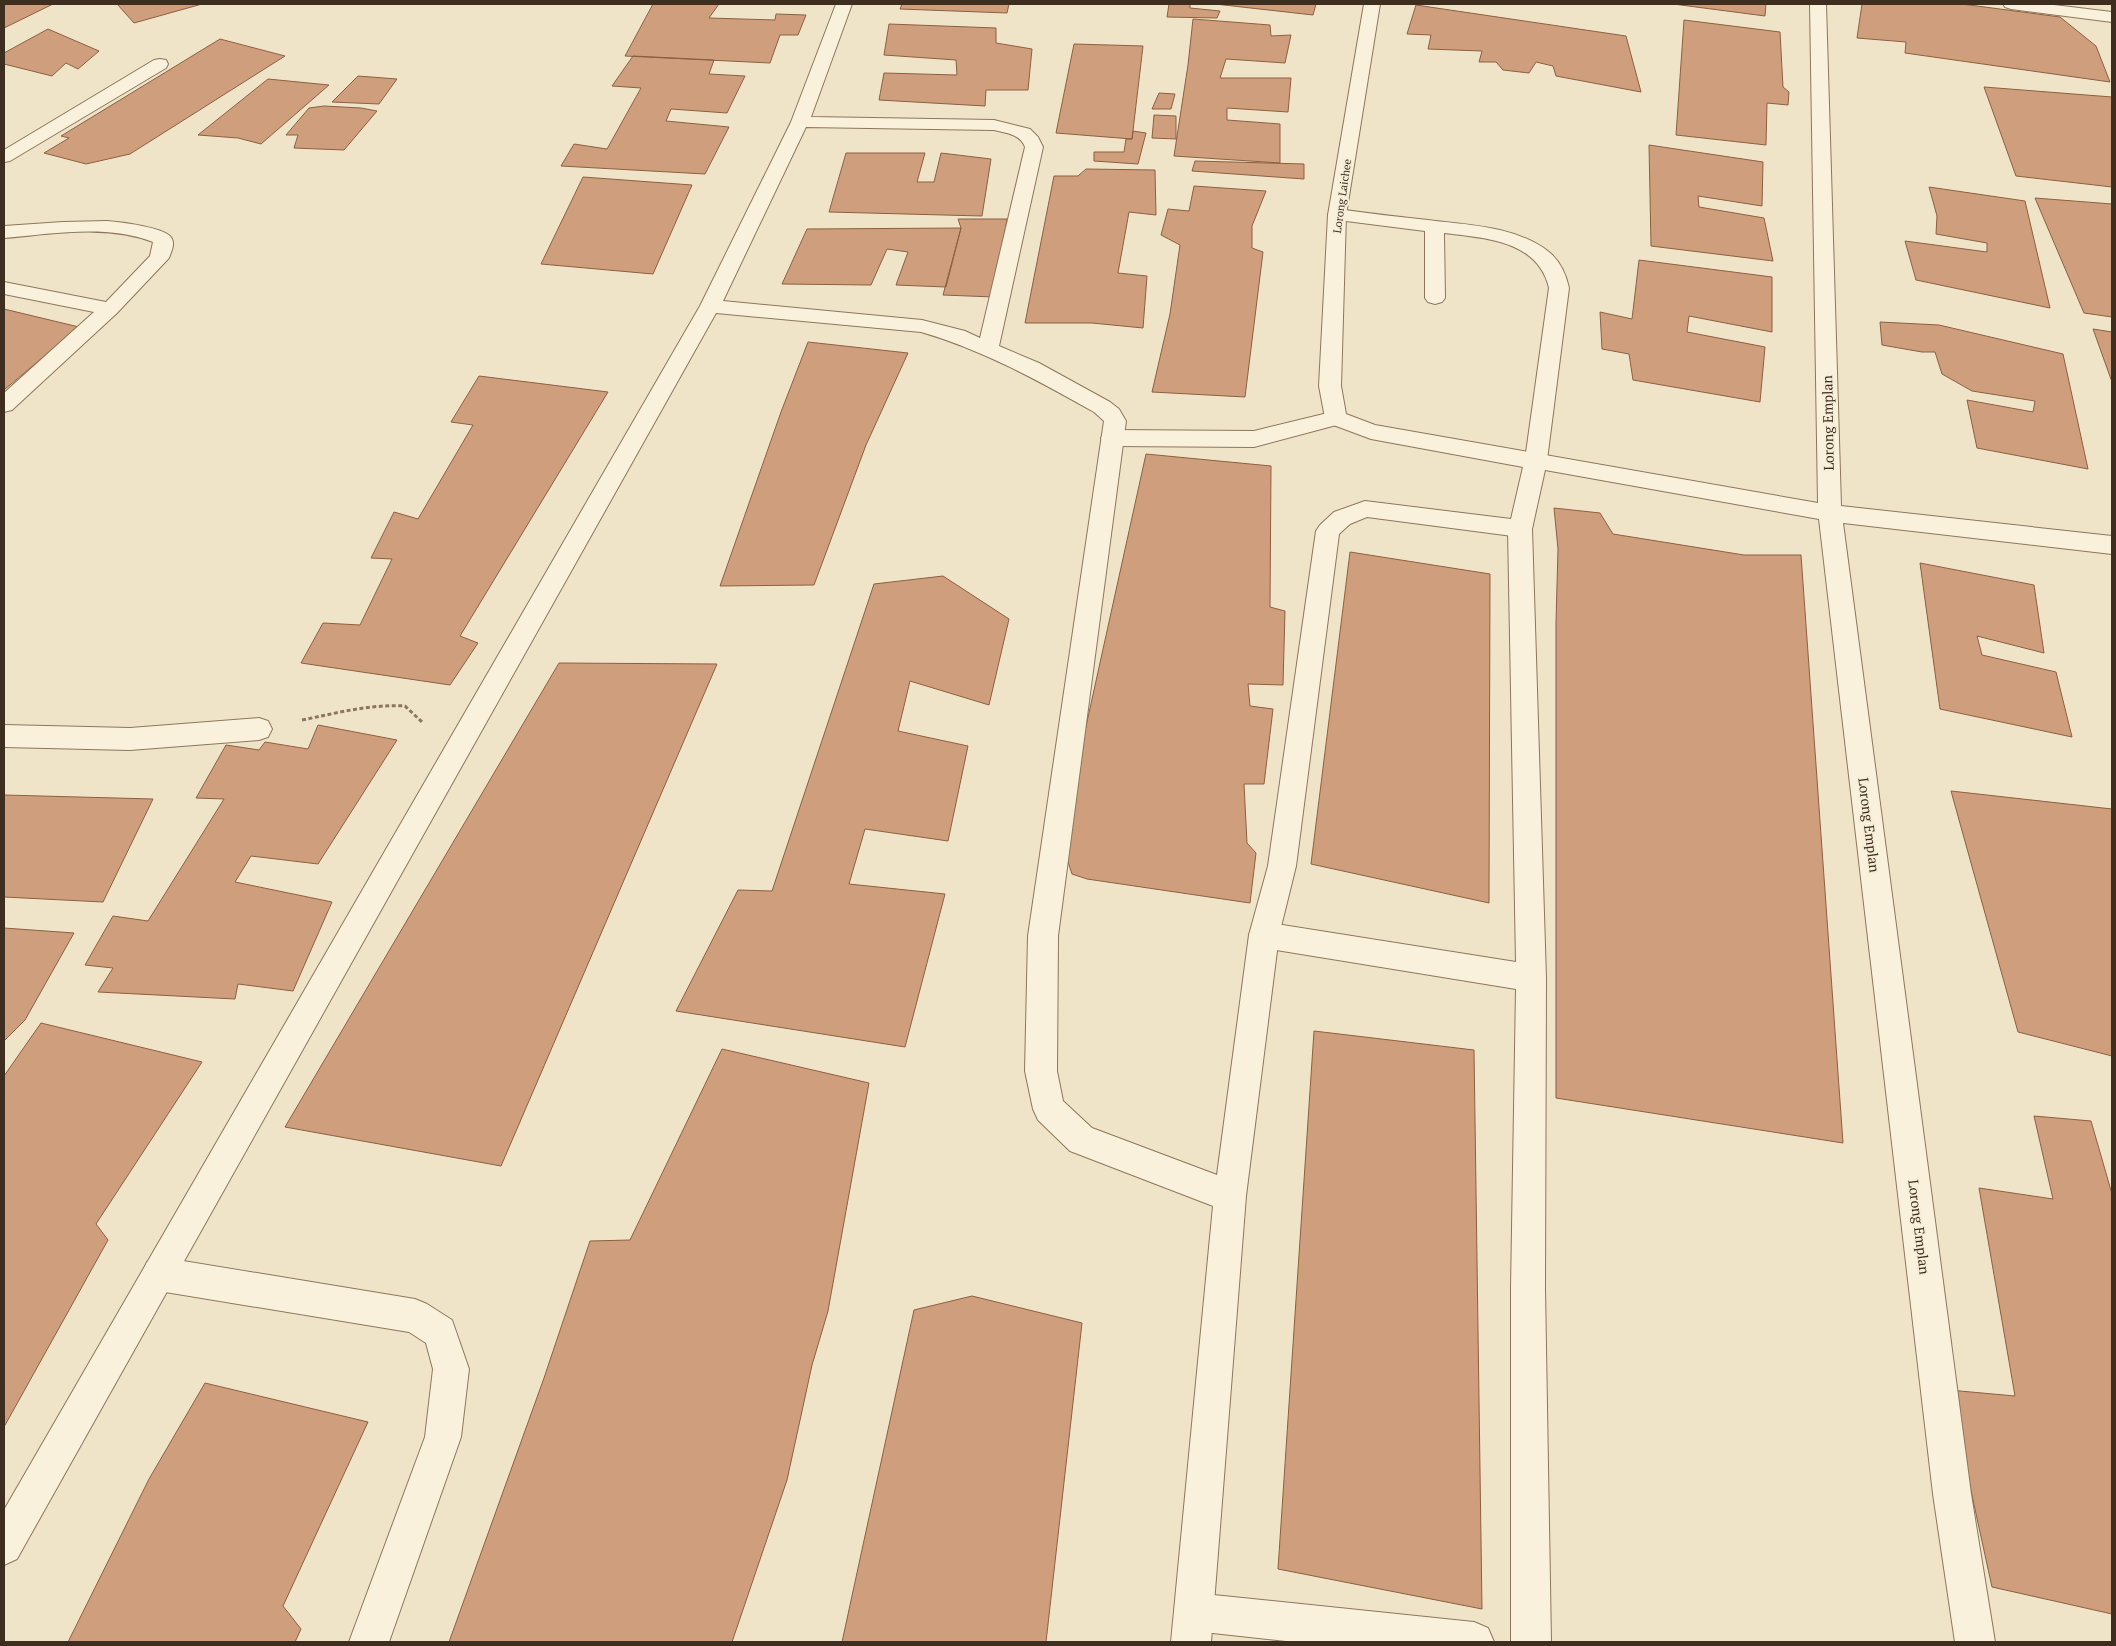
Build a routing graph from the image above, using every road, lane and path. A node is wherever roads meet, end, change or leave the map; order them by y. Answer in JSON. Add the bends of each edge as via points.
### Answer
{"nodes":[{"id":1,"x":844,"y":4,"type":"edge"},
{"id":2,"x":1372,"y":4,"type":"edge"},
{"id":3,"x":1818,"y":4,"type":"edge"},
{"id":4,"x":2011,"y":4,"type":"edge"},
{"id":5,"x":2112,"y":17,"type":"edge"},
{"id":6,"x":160,"y":64,"type":"dead end"},
{"id":7,"x":800,"y":122,"type":"junction"},
{"id":8,"x":4,"y":156,"type":"edge"},
{"id":9,"x":1337,"y":215,"type":"junction"},
{"id":10,"x":1434,"y":226,"type":"junction"},
{"id":11,"x":4,"y":232,"type":"edge"},
{"id":12,"x":4,"y":288,"type":"edge"},
{"id":13,"x":1435,"y":298,"type":"dead end"},
{"id":14,"x":710,"y":306,"type":"junction"},
{"id":15,"x":110,"y":309,"type":"junction"},
{"id":16,"x":988,"y":349,"type":"junction"},
{"id":17,"x":4,"y":405,"type":"edge"},
{"id":18,"x":1336,"y":418,"type":"junction"},
{"id":19,"x":1112,"y":438,"type":"junction"},
{"id":20,"x":1536,"y":460,"type":"junction"},
{"id":21,"x":1830,"y":513,"type":"junction"},
{"id":22,"x":1520,"y":529,"type":"junction"},
{"id":23,"x":2112,"y":545,"type":"edge"},
{"id":24,"x":259,"y":729,"type":"joint"},
{"id":25,"x":4,"y":736,"type":"edge"},
{"id":26,"x":455,"y":754,"type":"junction"},
{"id":27,"x":1264,"y":935,"type":"junction"},
{"id":28,"x":1531,"y":978,"type":"junction"},
{"id":29,"x":1230,"y":1196,"type":"junction"},
{"id":30,"x":158,"y":1274,"type":"junction"},
{"id":31,"x":4,"y":1546,"type":"edge"},
{"id":32,"x":1193,"y":1627,"type":"edge"},
{"id":33,"x":369,"y":1642,"type":"edge"},
{"id":34,"x":1474,"y":1642,"type":"edge"},
{"id":35,"x":1531,"y":1642,"type":"edge"},
{"id":36,"x":1975,"y":1642,"type":"edge"}],
"edges":[{"from":1,"to":7,"type":"street"},
{"from":2,"to":9,"type":"street","name":"Lorong Laichee"},
{"from":3,"to":21,"type":"street","name":"Lorong Emplan"},
{"from":4,"to":5,"type":"street"},
{"from":6,"to":8,"type":"street"},
{"from":7,"to":14,"type":"street"},
{"from":7,"to":16,"type":"street","via":[[994,125],[1028,135],[1034,147]]},
{"from":9,"to":10,"type":"street"},
{"from":9,"to":18,"type":"street","name":"Lorong Laichee","via":[[1330,386]]},
{"from":10,"to":13,"type":"street"},
{"from":10,"to":20,"type":"street","via":[[1515,241],[1540,255],[1556,272],[1559,288]]},
{"from":11,"to":15,"type":"street","via":[[99,226],[151,233],[163,239],[159,258]]},
{"from":12,"to":15,"type":"street"},
{"from":14,"to":16,"type":"street","via":[[922,326]]},
{"from":14,"to":26,"type":"street"},
{"from":15,"to":17,"type":"street"},
{"from":16,"to":19,"type":"street","via":[[1032,368],[1102,407],[1115,421]]},
{"from":18,"to":19,"type":"street","via":[[1254,439]]},
{"from":18,"to":20,"type":"street","via":[[1371,432]]},
{"from":19,"to":29,"type":"street","via":[[1043,936],[1041,1071],[1049,1108],[1081,1140]]},
{"from":20,"to":21,"type":"street"},
{"from":20,"to":22,"type":"street"},
{"from":21,"to":23,"type":"street"},
{"from":21,"to":36,"type":"street","name":"Lorong Emplan","via":[[1952,1494]]},
{"from":22,"to":27,"type":"street","via":[[1365,509],[1342,518],[1328,530],[1282,866]]},
{"from":22,"to":28,"type":"street"},
{"from":24,"to":25,"type":"street","via":[[130,739]]},
{"from":24,"to":26,"type":"path","via":[[364,707],[405,706]]},
{"from":26,"to":30,"type":"street"},
{"from":27,"to":28,"type":"street"},
{"from":27,"to":29,"type":"street"},
{"from":28,"to":35,"type":"street","via":[[1528,1298]]},
{"from":29,"to":32,"type":"street"},
{"from":30,"to":31,"type":"street"},
{"from":30,"to":33,"type":"street","via":[[415,1316],[440,1332],[451,1370],[443,1437]]},
{"from":32,"to":34,"type":"street"}]}
